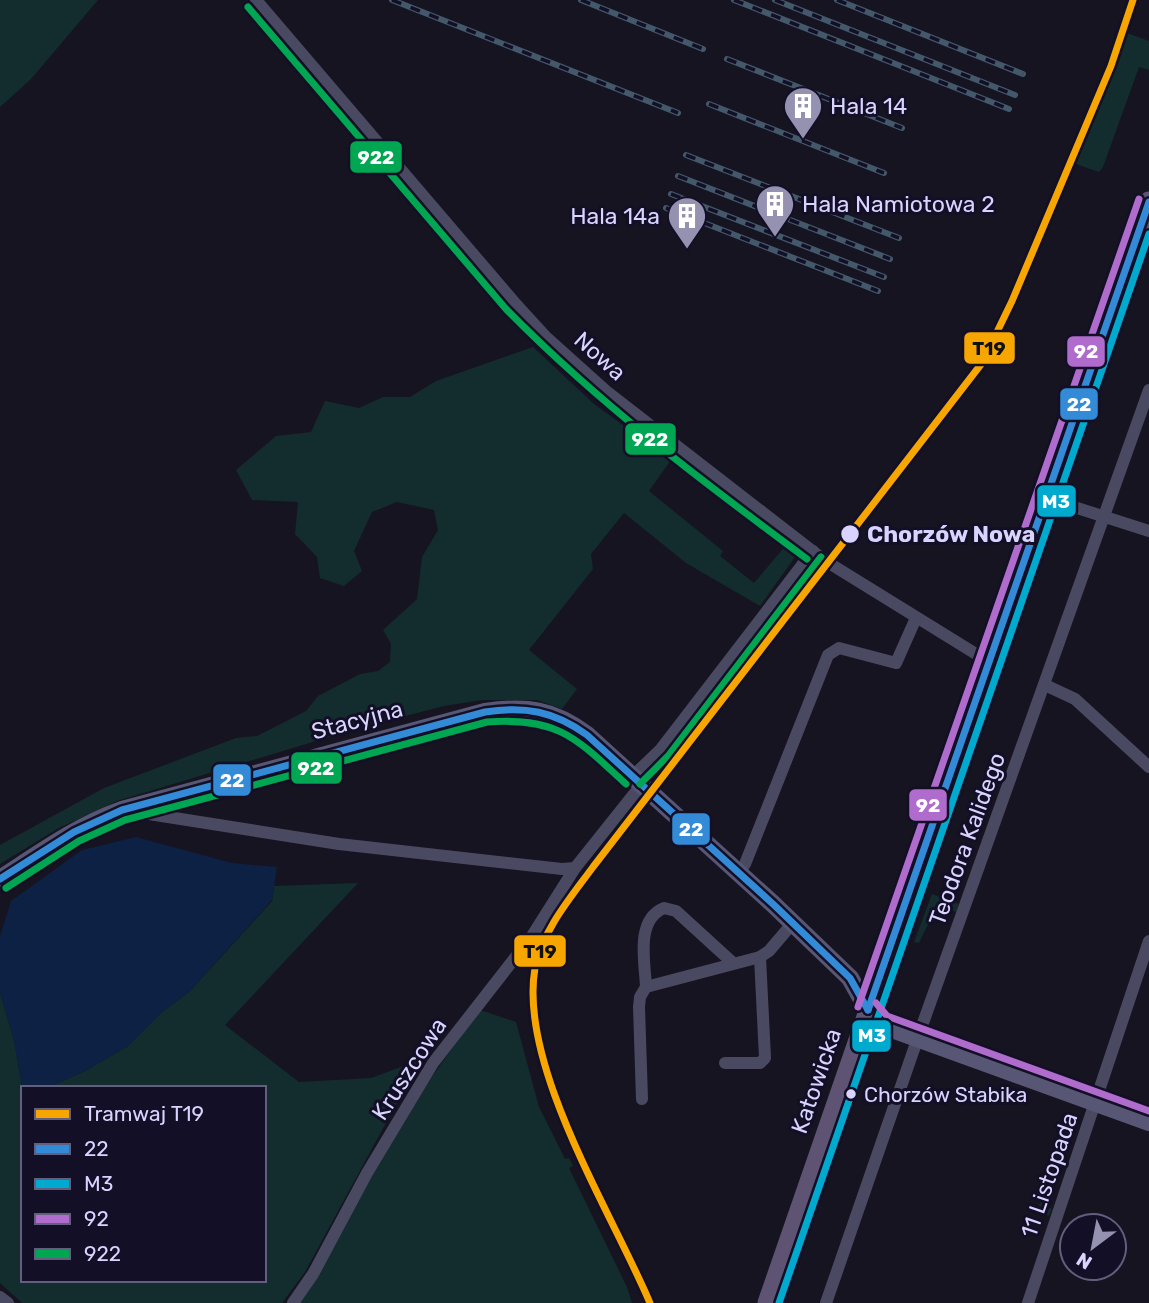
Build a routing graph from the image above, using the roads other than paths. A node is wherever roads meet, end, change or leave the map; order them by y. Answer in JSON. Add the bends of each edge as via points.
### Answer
{"nodes":[{"id":1,"x":256,"y":0,"type":"edge"},
{"id":2,"x":1149,"y":202,"type":"edge"},
{"id":3,"x":1149,"y":390,"type":"edge"},
{"id":4,"x":1046,"y":498,"type":"junction"},
{"id":5,"x":1105,"y":517,"type":"junction"},
{"id":6,"x":1149,"y":531,"type":"edge"},
{"id":7,"x":813,"y":551,"type":"junction"},
{"id":8,"x":916,"y":618,"type":"junction"},
{"id":9,"x":989,"y":662,"type":"junction"},
{"id":10,"x":1045,"y":685,"type":"junction"},
{"id":11,"x":1149,"y":767,"type":"edge"},
{"id":12,"x":637,"y":780,"type":"junction"},
{"id":13,"x":122,"y":810,"type":"junction"},
{"id":14,"x":575,"y":868,"type":"junction"},
{"id":15,"x":739,"y":873,"type":"junction"},
{"id":16,"x":0,"y":879,"type":"edge"},
{"id":17,"x":792,"y":923,"type":"junction"},
{"id":18,"x":1149,"y":942,"type":"edge"},
{"id":19,"x":760,"y":957,"type":"junction"},
{"id":20,"x":733,"y":963,"type":"junction"},
{"id":21,"x":646,"y":987,"type":"junction"},
{"id":22,"x":868,"y":1010,"type":"junction"},
{"id":23,"x":918,"y":1039,"type":"junction"},
{"id":24,"x":725,"y":1063,"type":"dead end"},
{"id":25,"x":642,"y":1099,"type":"dead end"},
{"id":26,"x":1096,"y":1103,"type":"junction"},
{"id":27,"x":1149,"y":1122,"type":"edge"},
{"id":28,"x":0,"y":1297,"type":"edge"},
{"id":29,"x":8,"y":1303,"type":"edge"},
{"id":30,"x":293,"y":1303,"type":"edge"},
{"id":31,"x":768,"y":1303,"type":"edge"},
{"id":32,"x":826,"y":1303,"type":"edge"},
{"id":33,"x":1028,"y":1303,"type":"edge"}],
"edges":[{"from":1,"to":7,"type":"street","name":"Nowa","via":[[547,337],[606,391]]},
{"from":2,"to":4,"type":"main road","name":"Katowicka"},
{"from":3,"to":5,"type":"street","name":"Teodora Kalidego"},
{"from":4,"to":5,"type":"street"},
{"from":4,"to":9,"type":"main road","name":"Katowicka"},
{"from":5,"to":6,"type":"street"},
{"from":5,"to":10,"type":"street","name":"Teodora Kalidego"},
{"from":7,"to":8,"type":"street","name":"Nowa"},
{"from":7,"to":12,"type":"street","name":"Kruszcowa"},
{"from":8,"to":9,"type":"street","name":"Nowa"},
{"from":8,"to":15,"type":"street","via":[[896,663],[839,648],[828,655]]},
{"from":9,"to":22,"type":"main road","name":"Katowicka"},
{"from":10,"to":11,"type":"street","via":[[1075,699]]},
{"from":10,"to":23,"type":"street","name":"Teodora Kalidego"},
{"from":12,"to":13,"type":"street","name":"Stacyjna","via":[[572,724],[536,710],[511,708]]},
{"from":12,"to":14,"type":"street","name":"Kruszcowa"},
{"from":12,"to":15,"type":"street","name":"Stacyjna"},
{"from":13,"to":14,"type":"street","via":[[339,844]]},
{"from":13,"to":16,"type":"street","name":"Stacyjna","via":[[93,820]]},
{"from":14,"to":30,"type":"street","name":"Kruszcowa","via":[[532,936],[433,1063]]},
{"from":15,"to":17,"type":"street","name":"Stacyjna"},
{"from":17,"to":19,"type":"street"},
{"from":17,"to":22,"type":"street","name":"Stacyjna","via":[[850,978]]},
{"from":18,"to":26,"type":"street","name":"11 Listopada"},
{"from":19,"to":20,"type":"street"},
{"from":19,"to":24,"type":"street","via":[[765,1058],[760,1063]]},
{"from":20,"to":21,"type":"street"},
{"from":20,"to":21,"type":"street","via":[[676,911],[664,908],[653,914],[645,929]]},
{"from":21,"to":25,"type":"street","via":[[639,1007]]},
{"from":22,"to":23,"type":"street","via":[[881,1025]]},
{"from":22,"to":31,"type":"main road","name":"Katowicka"},
{"from":23,"to":26,"type":"street"},
{"from":23,"to":32,"type":"street","name":"Teodora Kalidego"},
{"from":26,"to":27,"type":"street"},
{"from":26,"to":33,"type":"street","name":"11 Listopada"},
{"from":28,"to":29,"type":"street"}]}
